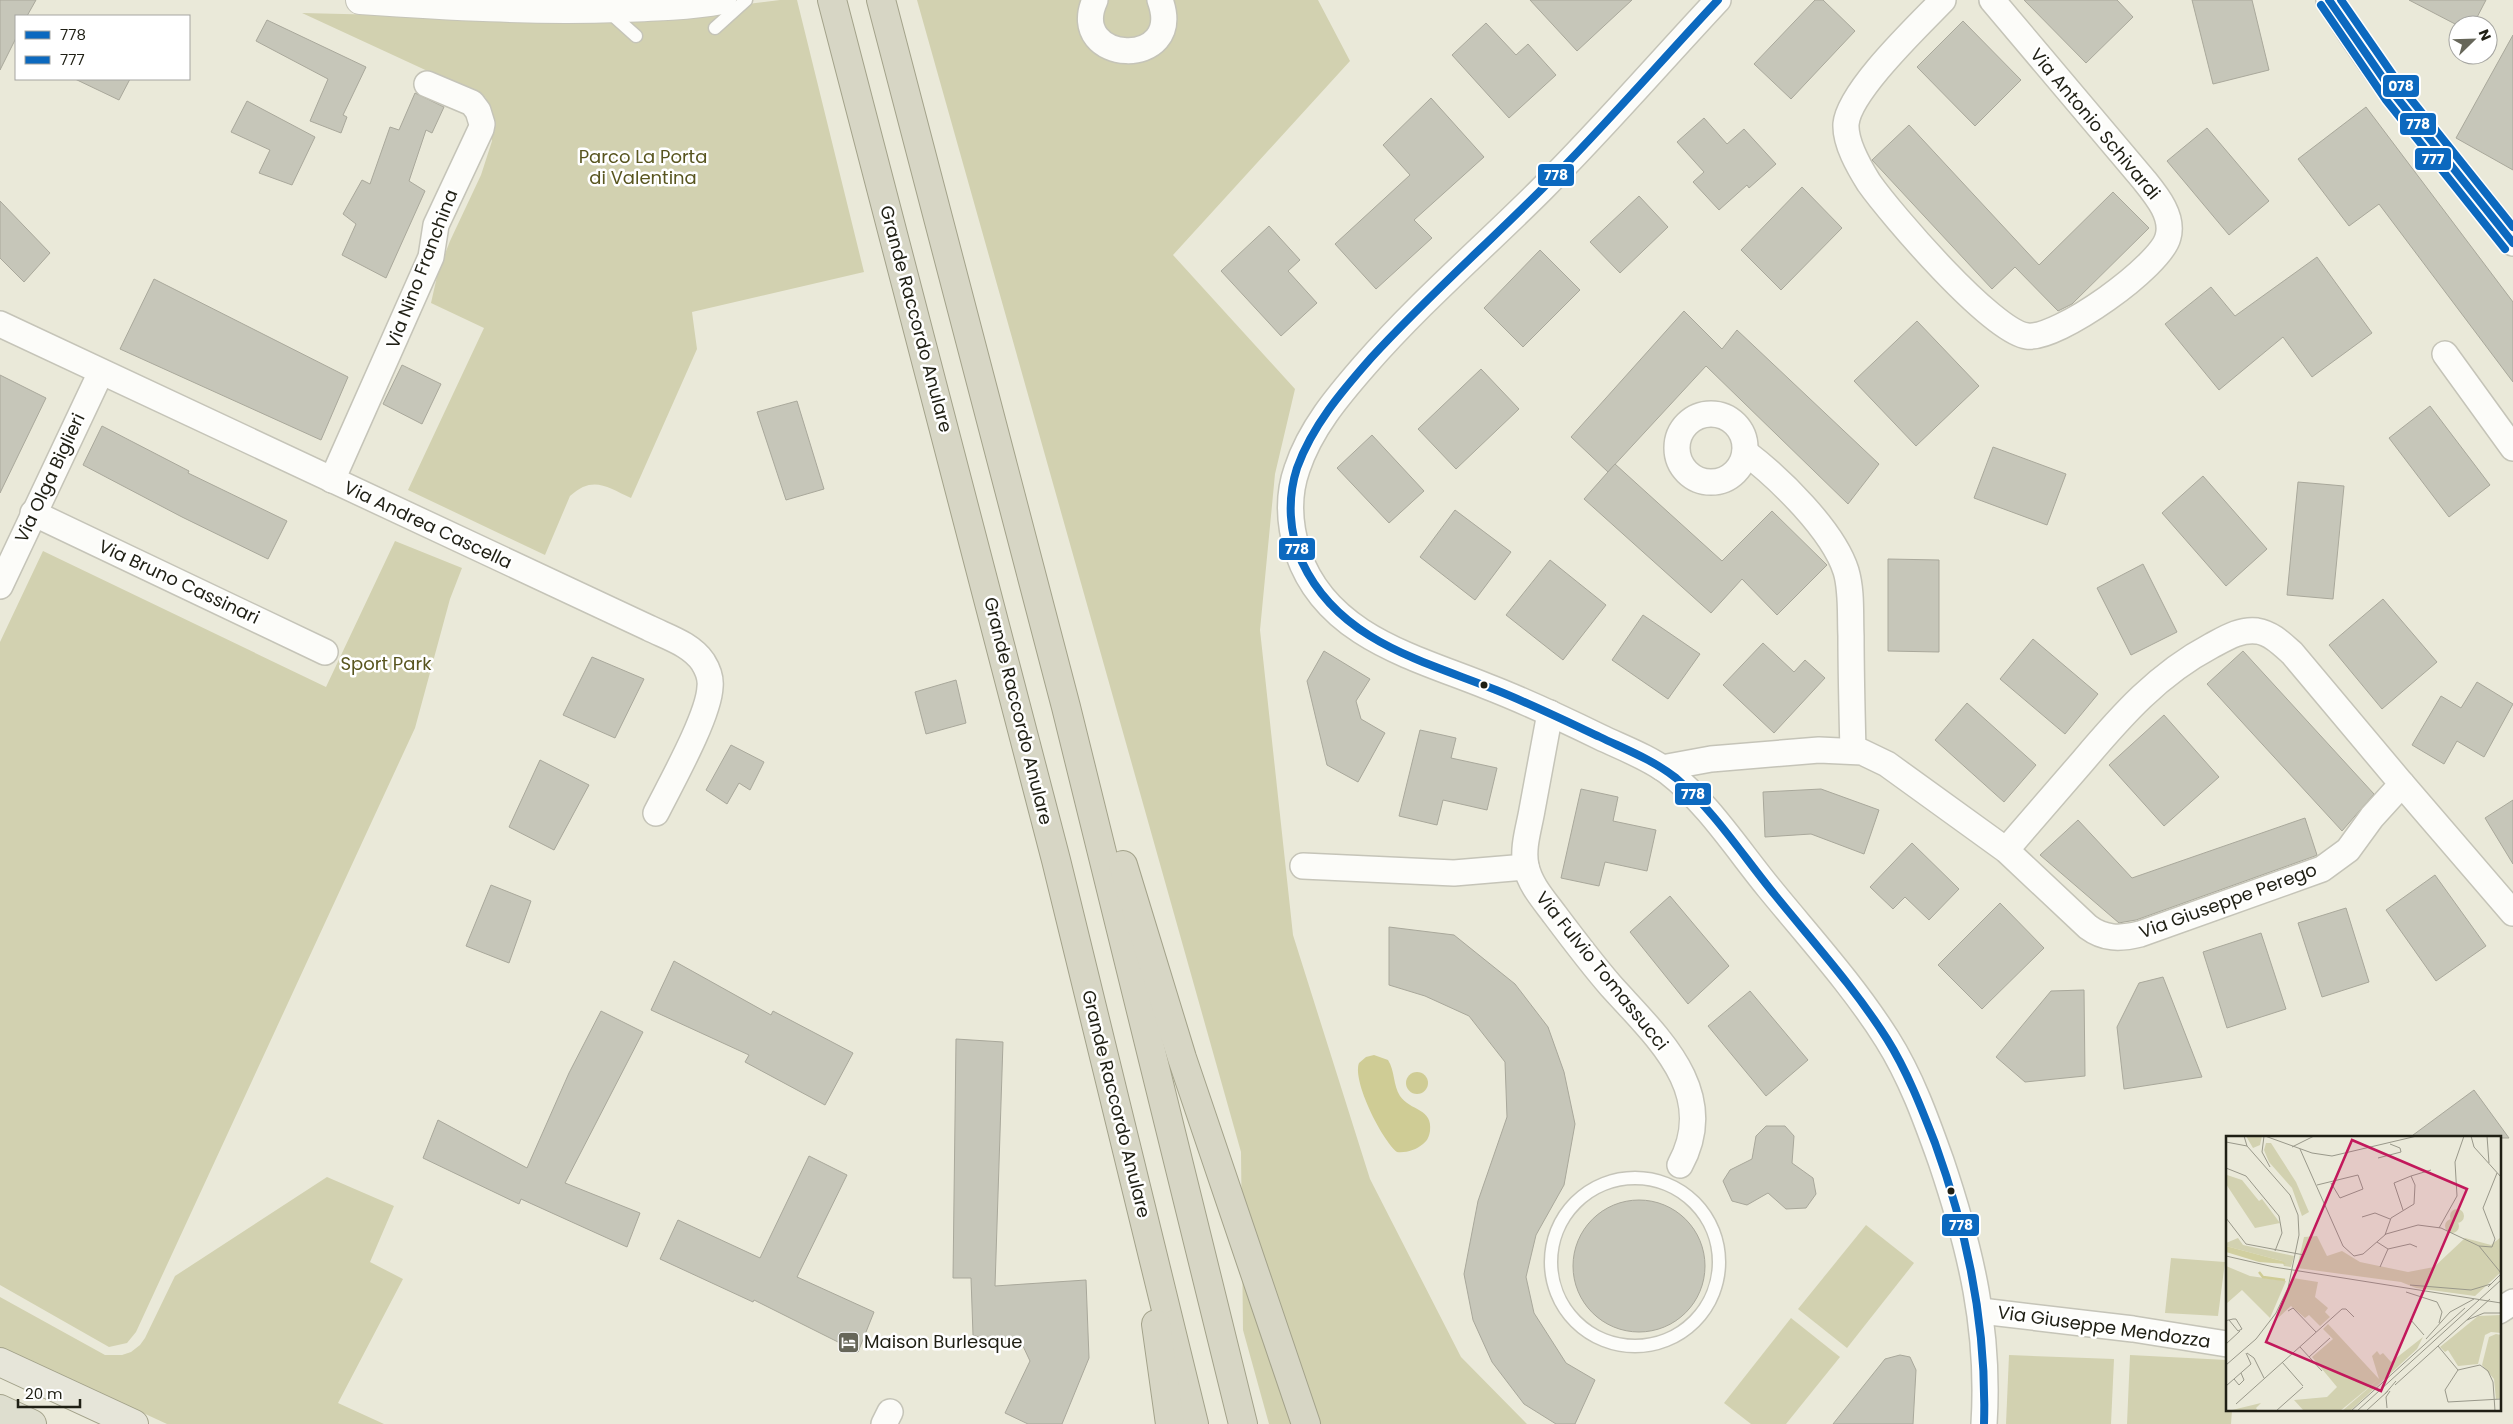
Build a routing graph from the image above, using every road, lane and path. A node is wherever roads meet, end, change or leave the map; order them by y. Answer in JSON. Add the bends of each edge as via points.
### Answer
{"nodes":[{"id":1,"x":360,"y":0,"type":"edge"},
{"id":2,"x":722,"y":0,"type":"edge"},
{"id":3,"x":746,"y":0,"type":"edge"},
{"id":4,"x":1160,"y":0,"type":"edge"},
{"id":5,"x":1718,"y":0,"type":"edge"},
{"id":6,"x":1943,"y":0,"type":"edge"},
{"id":7,"x":1992,"y":0,"type":"edge"},
{"id":8,"x":2329,"y":0,"type":"edge"},
{"id":9,"x":1091,"y":2,"type":"edge"},
{"id":10,"x":882,"y":4,"type":"edge"},
{"id":11,"x":605,"y":9,"type":"junction"},
{"id":12,"x":834,"y":10,"type":"edge"},
{"id":13,"x":715,"y":28,"type":"dead end"},
{"id":14,"x":636,"y":36,"type":"dead end"},
{"id":15,"x":427,"y":84,"type":"dead end"},
{"id":16,"x":2513,"y":242,"type":"edge"},
{"id":17,"x":0,"y":324,"type":"edge"},
{"id":18,"x":2445,"y":354,"type":"dead end"},
{"id":19,"x":101,"y":372,"type":"junction"},
{"id":20,"x":2513,"y":448,"type":"edge"},
{"id":21,"x":1745,"y":452,"type":"dead end"},
{"id":22,"x":332,"y":480,"type":"junction"},
{"id":23,"x":34,"y":513,"type":"junction"},
{"id":24,"x":0,"y":586,"type":"edge"},
{"id":25,"x":325,"y":652,"type":"dead end"},
{"id":26,"x":1066,"y":706,"type":"junction"},
{"id":27,"x":1550,"y":713,"type":"junction"},
{"id":28,"x":1852,"y":751,"type":"junction"},
{"id":29,"x":1662,"y":768,"type":"junction"},
{"id":30,"x":2402,"y":784,"type":"junction"},
{"id":31,"x":656,"y":813,"type":"dead end"},
{"id":32,"x":2006,"y":850,"type":"junction"},
{"id":33,"x":1303,"y":866,"type":"dead end"},
{"id":34,"x":1526,"y":867,"type":"junction"},
{"id":35,"x":2513,"y":912,"type":"edge"},
{"id":36,"x":1674,"y":1175,"type":"junction"},
{"id":37,"x":1150,"y":1243,"type":"junction"},
{"id":38,"x":2513,"y":1302,"type":"edge"},
{"id":39,"x":2500,"y":1310,"type":"edge"},
{"id":40,"x":1981,"y":1311,"type":"junction"},
{"id":41,"x":2226,"y":1344,"type":"edge"},
{"id":42,"x":0,"y":1362,"type":"edge"},
{"id":43,"x":0,"y":1409,"type":"edge"},
{"id":44,"x":32,"y":1424,"type":"edge"},
{"id":45,"x":134,"y":1424,"type":"edge"},
{"id":46,"x":1170,"y":1424,"type":"edge"},
{"id":47,"x":1194,"y":1424,"type":"edge"},
{"id":48,"x":1243,"y":1424,"type":"edge"},
{"id":49,"x":1306,"y":1424,"type":"edge"},
{"id":50,"x":1984,"y":1424,"type":"edge"}],
"edges":[{"from":1,"to":11,"type":"street","via":[[490,8]]},
{"from":2,"to":11,"type":"street"},
{"from":3,"to":13,"type":"lane"},
{"from":4,"to":9,"type":"street","via":[[1164,22],[1160,34],[1152,44],[1130,53],[1113,49],[1099,39],[1090,18]]},
{"from":5,"to":27,"type":"street","via":[[1551,179],[1384,344],[1323,417],[1305,449],[1293,481],[1290,514],[1299,556],[1312,585],[1338,614],[1357,630],[1390,648]]},
{"from":6,"to":7,"type":"street","name":"Via Antonio Schivardi","via":[[1860,92],[1847,117],[1848,139],[1861,169],[1880,198],[1972,298],[2008,328],[2021,335],[2034,336],[2064,326],[2106,299],[2160,253],[2167,242],[2169,228],[2162,206],[2144,180]]},
{"from":8,"to":16,"type":"street","via":[[2416,124]]},
{"from":10,"to":26,"type":"highway"},
{"from":11,"to":14,"type":"lane"},
{"from":12,"to":37,"type":"highway","name":"Grande Raccordo Anulare","via":[[1004,657]]},
{"from":15,"to":22,"type":"street","name":"Via Nino Franchina","via":[[472,103],[478,111],[482,129],[436,225],[431,257]]},
{"from":17,"to":19,"type":"street","name":"Via Andrea Cascella"},
{"from":18,"to":20,"type":"street"},
{"from":19,"to":22,"type":"street","name":"Via Andrea Cascella"},
{"from":19,"to":23,"type":"street","name":"Via Olga Biglieri"},
{"from":21,"to":28,"type":"street","via":[[1776,478],[1825,532],[1846,570],[1850,596]]},
{"from":22,"to":31,"type":"street","name":"Via Andrea Cascella","via":[[694,652],[703,662],[709,677],[710,693]]},
{"from":23,"to":24,"type":"street","name":"Via Olga Biglieri"},
{"from":23,"to":25,"type":"street","name":"Via Bruno Cassinari"},
{"from":26,"to":48,"type":"highway"},
{"from":26,"to":49,"type":"highway","via":[[1121,857],[1182,1058]]},
{"from":27,"to":29,"type":"street"},
{"from":27,"to":34,"type":"street","name":"Via Fulvio Tomassucci","via":[[1526,842]]},
{"from":28,"to":29,"type":"street","name":"Via Giuseppe Perego","via":[[1788,751],[1711,758]]},
{"from":28,"to":32,"type":"street","name":"Via Giuseppe Perego","via":[[1887,764]]},
{"from":29,"to":40,"type":"street","via":[[1690,792],[1722,829],[1857,997],[1895,1052],[1920,1104],[1952,1194],[1971,1260]]},
{"from":30,"to":32,"type":"street","name":"Via Giuseppe Perego","via":[[2348,850],[2322,869],[2126,937],[2106,936],[2093,931]]},
{"from":30,"to":32,"type":"street","via":[[2288,649],[2262,632],[2245,631],[2192,656],[2152,686],[2120,718]]},
{"from":30,"to":35,"type":"street"},
{"from":33,"to":34,"type":"street","via":[[1454,874]]},
{"from":34,"to":36,"type":"street","name":"Via Fulvio Tomassucci","via":[[1533,885],[1567,932],[1658,1039],[1679,1070],[1689,1094],[1694,1122],[1691,1142]]},
{"from":36,"to":36,"type":"lane","via":[[1716,1235],[1719,1280],[1699,1319],[1662,1344],[1618,1346],[1578,1326],[1554,1289],[1551,1244],[1571,1205],[1608,1180]]},
{"from":37,"to":46,"type":"highway","via":[[1159,1359]]},
{"from":37,"to":47,"type":"highway","name":"Grande Raccordo Anulare"},
{"from":38,"to":39,"type":"street"},
{"from":40,"to":41,"type":"street","name":"Via Giuseppe Mendozza"},
{"from":40,"to":50,"type":"street","via":[[1986,1356]]},
{"from":42,"to":45,"type":"main road"},
{"from":43,"to":44,"type":"highway"}]}
